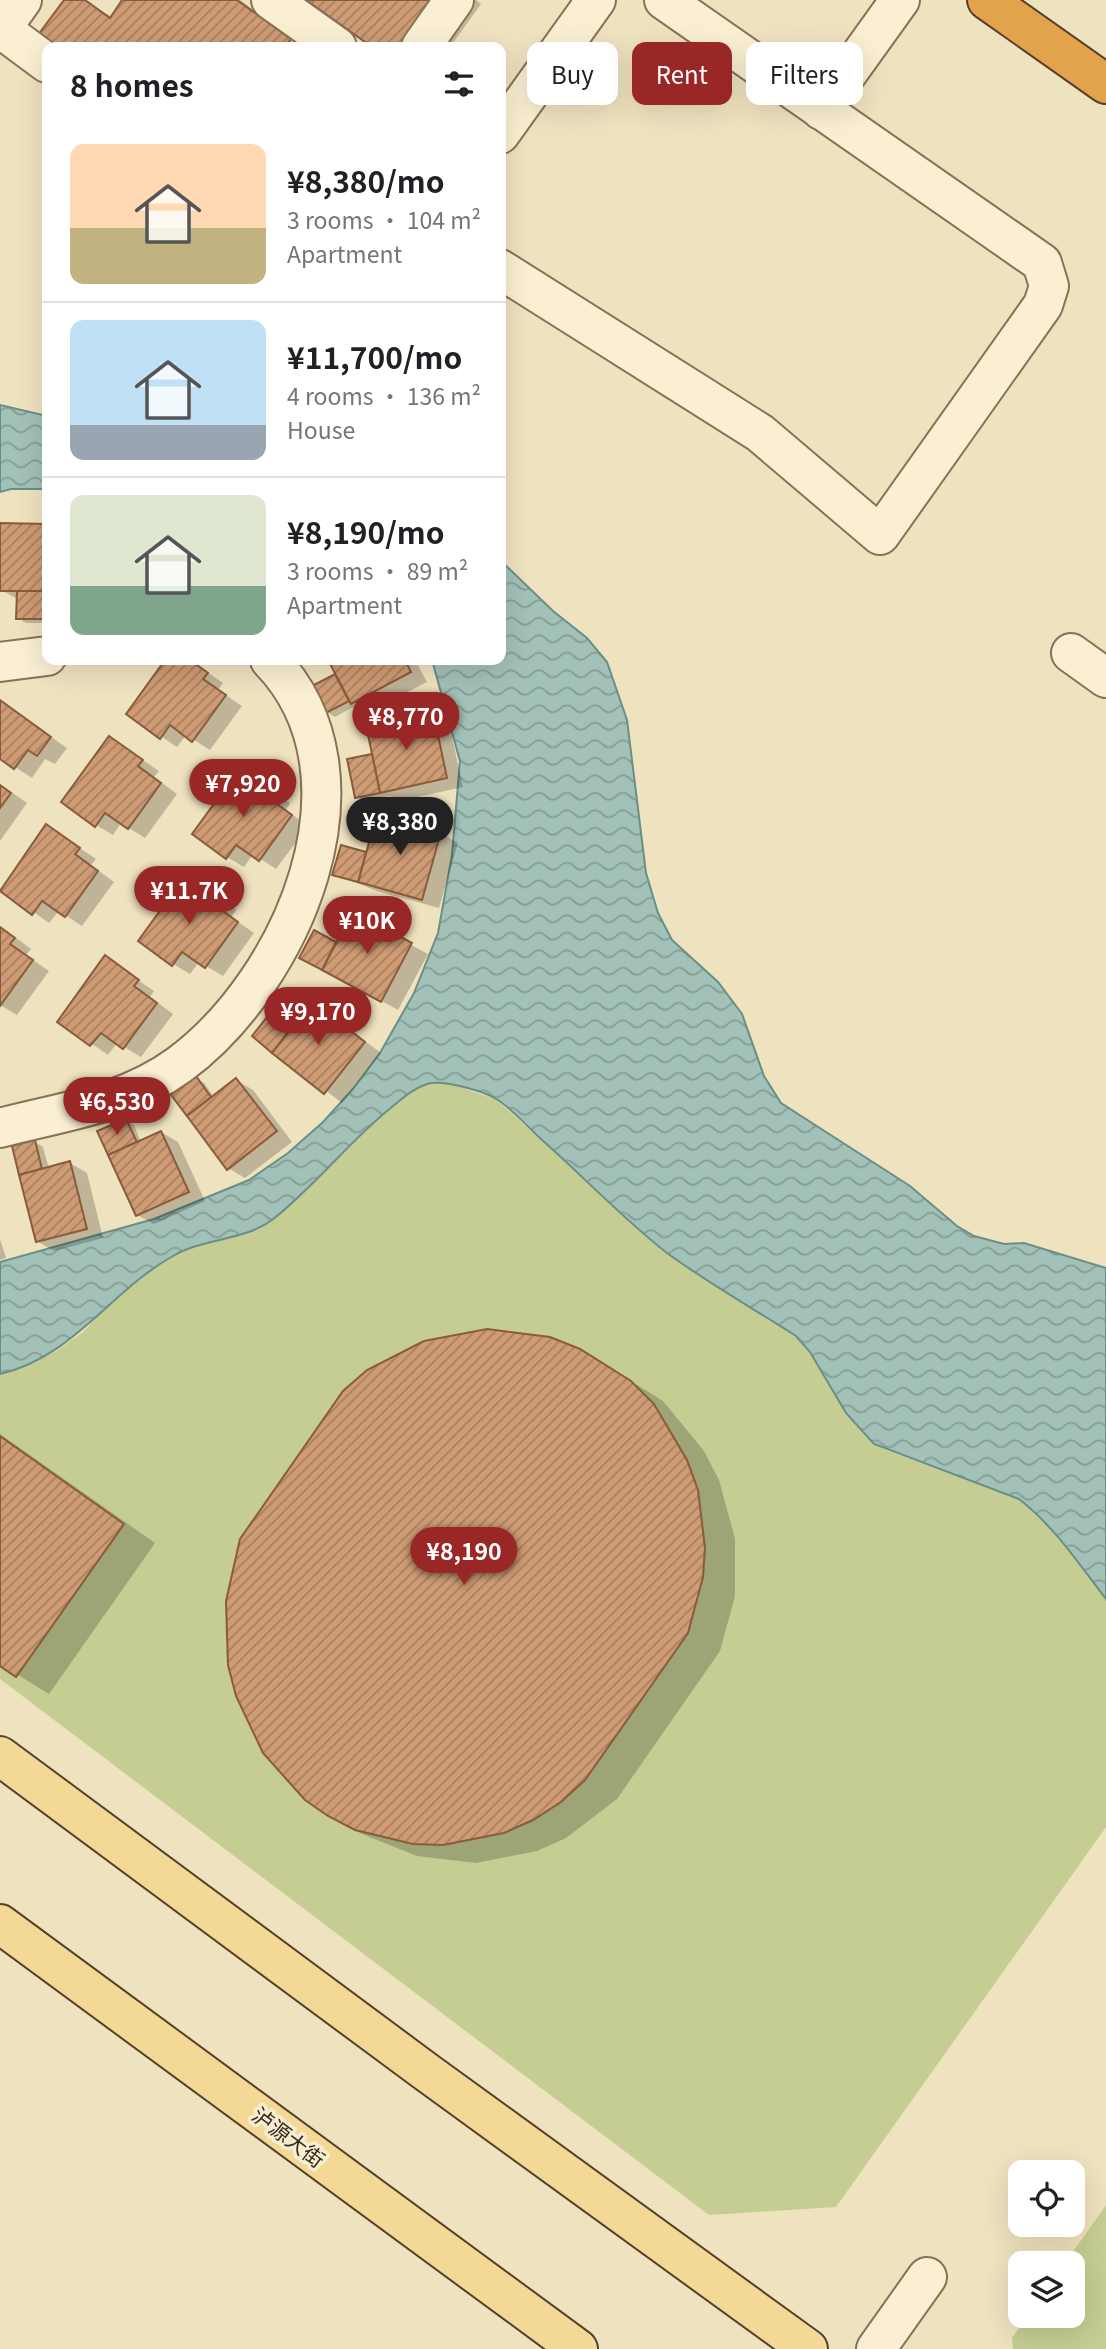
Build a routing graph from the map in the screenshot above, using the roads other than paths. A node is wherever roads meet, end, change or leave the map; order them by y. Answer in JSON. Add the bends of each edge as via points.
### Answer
{"nodes":[{"id":1,"x":22,"y":0,"type":"edge"},
{"id":2,"x":271,"y":0,"type":"edge"},
{"id":3,"x":454,"y":0,"type":"edge"},
{"id":4,"x":596,"y":0,"type":"edge"},
{"id":5,"x":664,"y":0,"type":"edge"},
{"id":6,"x":900,"y":0,"type":"edge"},
{"id":7,"x":987,"y":0,"type":"edge"},
{"id":8,"x":330,"y":42,"type":"edge"},
{"id":9,"x":425,"y":42,"type":"edge"},
{"id":10,"x":42,"y":59,"type":"edge"},
{"id":11,"x":1106,"y":84,"type":"edge"},
{"id":12,"x":821,"y":110,"type":"junction"},
{"id":13,"x":506,"y":126,"type":"edge"},
{"id":14,"x":506,"y":273,"type":"edge"},
{"id":15,"x":1071,"y":653,"type":"dead end"},
{"id":16,"x":42,"y":657,"type":"edge"},
{"id":17,"x":0,"y":662,"type":"edge"},
{"id":18,"x":274,"y":665,"type":"edge"},
{"id":19,"x":1106,"y":678,"type":"edge"},
{"id":20,"x":0,"y":1128,"type":"edge"},
{"id":21,"x":0,"y":1756,"type":"edge"},
{"id":22,"x":0,"y":1924,"type":"edge"},
{"id":23,"x":927,"y":2277,"type":"dead end"},
{"id":24,"x":578,"y":2349,"type":"edge"},
{"id":25,"x":808,"y":2349,"type":"edge"},
{"id":26,"x":876,"y":2349,"type":"edge"}],
"edges":[{"from":1,"to":10,"type":"street","via":[[7,21],[8,34]]},
{"from":2,"to":8,"type":"street"},
{"from":3,"to":9,"type":"street"},
{"from":4,"to":13,"type":"street"},
{"from":5,"to":12,"type":"street"},
{"from":6,"to":12,"type":"street"},
{"from":7,"to":11,"type":"highway"},
{"from":12,"to":14,"type":"street","via":[[1042,263],[1049,286],[1043,305],[880,535],[760,433]]},
{"from":15,"to":19,"type":"street"},
{"from":16,"to":17,"type":"street"},
{"from":18,"to":20,"type":"street","via":[[312,725],[322,778],[315,848],[288,932],[270,966],[224,1027],[154,1081],[82,1111]]},
{"from":21,"to":25,"type":"main road"},
{"from":22,"to":24,"type":"main road","name":"泸源大街"},
{"from":23,"to":26,"type":"street"}]}
